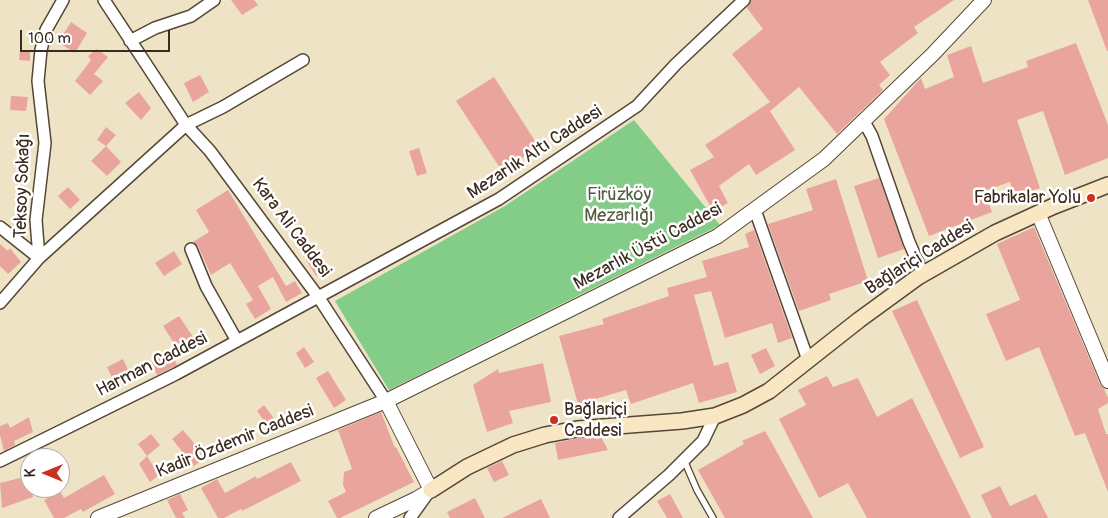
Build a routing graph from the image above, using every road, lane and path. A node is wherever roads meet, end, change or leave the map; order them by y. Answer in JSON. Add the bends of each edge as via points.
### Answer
{"nodes":[{"id":1,"x":63,"y":0,"type":"edge"},
{"id":2,"x":104,"y":0,"type":"edge"},
{"id":3,"x":214,"y":0,"type":"edge"},
{"id":4,"x":744,"y":0,"type":"edge"},
{"id":5,"x":984,"y":0,"type":"edge"},
{"id":6,"x":130,"y":41,"type":"junction"},
{"id":7,"x":304,"y":60,"type":"dead end"},
{"id":8,"x":864,"y":120,"type":"junction"},
{"id":9,"x":186,"y":125,"type":"junction"},
{"id":10,"x":1108,"y":186,"type":"edge"},
{"id":11,"x":755,"y":210,"type":"junction"},
{"id":12,"x":1038,"y":214,"type":"junction"},
{"id":13,"x":0,"y":227,"type":"edge"},
{"id":14,"x":191,"y":249,"type":"dead end"},
{"id":15,"x":39,"y":258,"type":"junction"},
{"id":16,"x":923,"y":274,"type":"junction"},
{"id":17,"x":319,"y":298,"type":"junction"},
{"id":18,"x":0,"y":303,"type":"edge"},
{"id":19,"x":237,"y":341,"type":"junction"},
{"id":20,"x":808,"y":360,"type":"junction"},
{"id":21,"x":1108,"y":381,"type":"edge"},
{"id":22,"x":386,"y":401,"type":"junction"},
{"id":23,"x":715,"y":416,"type":"junction"},
{"id":24,"x":684,"y":460,"type":"junction"},
{"id":25,"x":0,"y":461,"type":"edge"},
{"id":26,"x":431,"y":490,"type":"junction"},
{"id":27,"x":98,"y":518,"type":"edge"},
{"id":28,"x":376,"y":518,"type":"edge"},
{"id":29,"x":410,"y":518,"type":"edge"},
{"id":30,"x":619,"y":518,"type":"edge"},
{"id":31,"x":713,"y":518,"type":"edge"}],
"edges":[{"from":1,"to":15,"type":"street","name":"Teksoy Sokağı","via":[[46,30],[39,65],[45,143],[36,220]]},
{"from":2,"to":6,"type":"street","name":"Kara Ali Caddesi"},
{"from":3,"to":6,"type":"street","via":[[191,16],[155,28]]},
{"from":4,"to":17,"type":"street","name":"Mezarlık Altı Caddesi","via":[[637,106],[599,133],[499,199]]},
{"from":5,"to":8,"type":"street","name":"Mezarlık Üstü Caddesi"},
{"from":6,"to":9,"type":"street","name":"Kara Ali Caddesi"},
{"from":7,"to":9,"type":"street"},
{"from":8,"to":11,"type":"street","name":"Mezarlık Üstü Caddesi","via":[[824,159]]},
{"from":8,"to":16,"type":"street"},
{"from":9,"to":15,"type":"street"},
{"from":9,"to":17,"type":"street","name":"Kara Ali Caddesi","via":[[210,151]]},
{"from":10,"to":12,"type":"main road","name":"Bağlariçi Caddesi"},
{"from":11,"to":20,"type":"street"},
{"from":11,"to":22,"type":"street","name":"Mezarlık Üstü Caddesi","via":[[718,236]]},
{"from":12,"to":16,"type":"main road","name":"Bağlariçi Caddesi","via":[[995,233]]},
{"from":12,"to":21,"type":"street"},
{"from":13,"to":15,"type":"street"},
{"from":14,"to":19,"type":"street","via":[[206,286]]},
{"from":15,"to":18,"type":"street"},
{"from":16,"to":20,"type":"main road","name":"Bağlariçi Caddesi"},
{"from":17,"to":19,"type":"street","name":"Harman Caddesi"},
{"from":17,"to":22,"type":"street","name":"Kara Ali Caddesi"},
{"from":19,"to":25,"type":"street","name":"Harman Caddesi"},
{"from":20,"to":23,"type":"main road","name":"Bağlariçi Caddesi","via":[[768,391]]},
{"from":22,"to":26,"type":"street","name":"Kara Ali Caddesi"},
{"from":22,"to":27,"type":"street","name":"Kadir Özdemir Caddesi"},
{"from":23,"to":24,"type":"street","via":[[703,441]]},
{"from":23,"to":26,"type":"main road","name":"Bağlariçi Caddesi","via":[[545,434],[467,467]]},
{"from":24,"to":30,"type":"street"},
{"from":24,"to":31,"type":"lane"},
{"from":26,"to":28,"type":"street"},
{"from":26,"to":29,"type":"street"}]}
